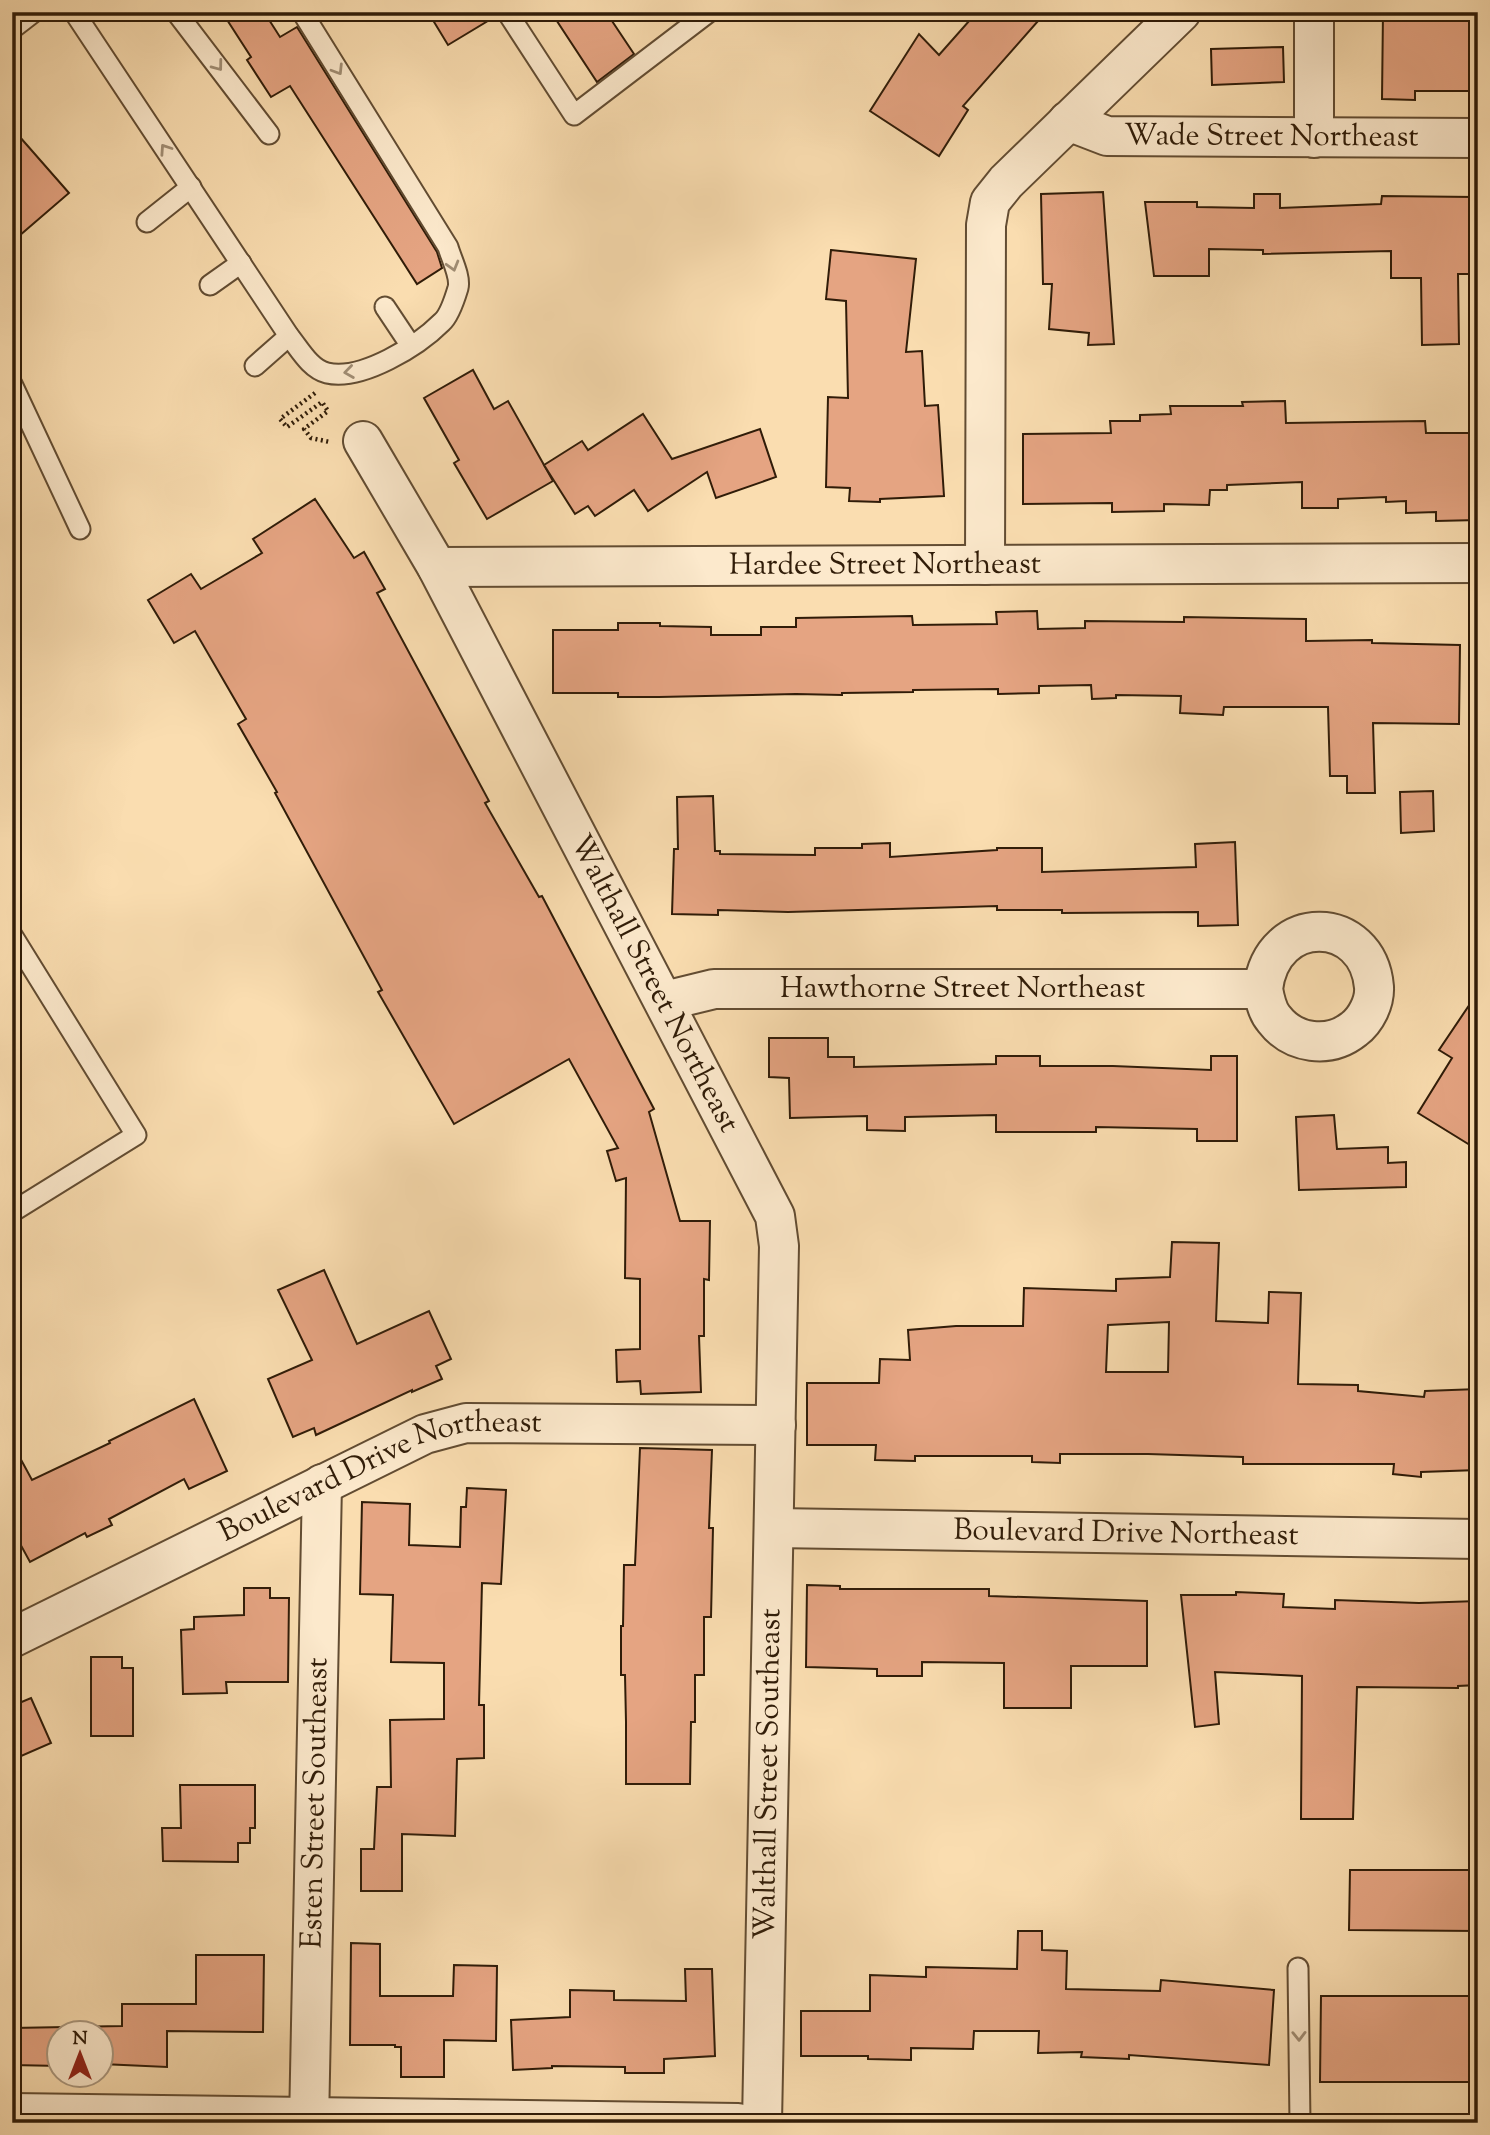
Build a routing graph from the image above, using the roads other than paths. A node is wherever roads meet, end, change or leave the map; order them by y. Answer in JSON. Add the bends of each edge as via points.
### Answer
{"nodes":[{"id":1,"x":34,"y":12,"type":"edge"},
{"id":2,"x":74,"y":12,"type":"edge"},
{"id":3,"x":176,"y":12,"type":"edge"},
{"id":4,"x":302,"y":12,"type":"edge"},
{"id":5,"x":507,"y":12,"type":"edge"},
{"id":6,"x":709,"y":12,"type":"edge"},
{"id":7,"x":1181,"y":12,"type":"edge"},
{"id":8,"x":1314,"y":12,"type":"edge"},
{"id":9,"x":12,"y":29,"type":"edge"},
{"id":10,"x":1068,"y":121,"type":"junction"},
{"id":11,"x":269,"y":134,"type":"dead end"},
{"id":12,"x":1314,"y":138,"type":"junction"},
{"id":13,"x":1478,"y":138,"type":"edge"},
{"id":14,"x":191,"y":187,"type":"junction"},
{"id":15,"x":147,"y":222,"type":"dead end"},
{"id":16,"x":241,"y":263,"type":"junction"},
{"id":17,"x":210,"y":285,"type":"dead end"},
{"id":18,"x":386,"y":307,"type":"dead end"},
{"id":19,"x":289,"y":336,"type":"junction"},
{"id":20,"x":411,"y":346,"type":"junction"},
{"id":21,"x":255,"y":366,"type":"dead end"},
{"id":22,"x":12,"y":384,"type":"edge"},
{"id":23,"x":363,"y":441,"type":"road end"},
{"id":24,"x":80,"y":529,"type":"dead end"},
{"id":25,"x":1478,"y":563,"type":"edge"},
{"id":26,"x":985,"y":565,"type":"junction"},
{"id":27,"x":437,"y":567,"type":"junction"},
{"id":28,"x":12,"y":935,"type":"edge"},
{"id":29,"x":1263,"y":989,"type":"dead end"},
{"id":30,"x":665,"y":1001,"type":"junction"},
{"id":31,"x":12,"y":1212,"type":"edge"},
{"id":32,"x":776,"y":1425,"type":"junction"},
{"id":33,"x":321,"y":1484,"type":"junction"},
{"id":34,"x":774,"y":1528,"type":"junction"},
{"id":35,"x":1478,"y":1539,"type":"edge"},
{"id":36,"x":12,"y":1638,"type":"edge"},
{"id":37,"x":1298,"y":1968,"type":"dead end"},
{"id":38,"x":12,"y":2113,"type":"edge"},
{"id":39,"x":309,"y":2120,"type":"edge"},
{"id":40,"x":738,"y":2123,"type":"edge"},
{"id":41,"x":762,"y":2123,"type":"edge"},
{"id":42,"x":1300,"y":2123,"type":"edge"}],
"edges":[{"from":1,"to":9,"type":"lane"},
{"from":14,"to":2,"type":"lane","one_way":true},
{"from":3,"to":11,"type":"lane","one_way":true},
{"from":4,"to":20,"type":"lane","one_way":true,"via":[[448,247],[459,285],[444,321]]},
{"from":5,"to":6,"type":"lane","via":[[574,115]]},
{"from":7,"to":10,"type":"street"},
{"from":8,"to":12,"type":"street"},
{"from":10,"to":12,"type":"street","name":"Wade Street Northeast","via":[[1107,136]]},
{"from":10,"to":26,"type":"street","via":[[990,202],[986,225]]},
{"from":12,"to":13,"type":"street","name":"Wade Street Northeast"},
{"from":14,"to":15,"type":"lane"},
{"from":14,"to":16,"type":"lane"},
{"from":16,"to":17,"type":"lane"},
{"from":16,"to":19,"type":"lane"},
{"from":18,"to":20,"type":"lane"},
{"from":20,"to":19,"type":"lane","one_way":true,"via":[[370,369],[340,374],[312,364]]},
{"from":19,"to":21,"type":"lane"},
{"from":22,"to":24,"type":"lane"},
{"from":23,"to":27,"type":"street"},
{"from":25,"to":26,"type":"street","name":"Hardee Street Northeast"},
{"from":26,"to":27,"type":"street","name":"Hardee Street Northeast"},
{"from":27,"to":30,"type":"street","name":"Walthall Street Northeast"},
{"from":28,"to":31,"type":"lane","via":[[136,1135]]},
{"from":29,"to":30,"type":"street","name":"Hawthorne Street Northeast","via":[[714,989]]},
{"from":30,"to":32,"type":"street","name":"Walthall Street Northeast","via":[[775,1216],[779,1246]]},
{"from":32,"to":33,"type":"street","name":"Boulevard Drive Northeast","via":[[466,1423],[425,1434]]},
{"from":32,"to":34,"type":"street","name":"Walthall Street Southeast"},
{"from":33,"to":36,"type":"street","name":"Boulevard Drive Northeast"},
{"from":33,"to":39,"type":"street","name":"Esten Street Southeast"},
{"from":34,"to":35,"type":"street","name":"Boulevard Drive Northeast"},
{"from":34,"to":41,"type":"street","name":"Walthall Street Southeast"},
{"from":37,"to":42,"type":"lane","one_way":true},
{"from":38,"to":39,"type":"street"},
{"from":39,"to":40,"type":"street"}]}
